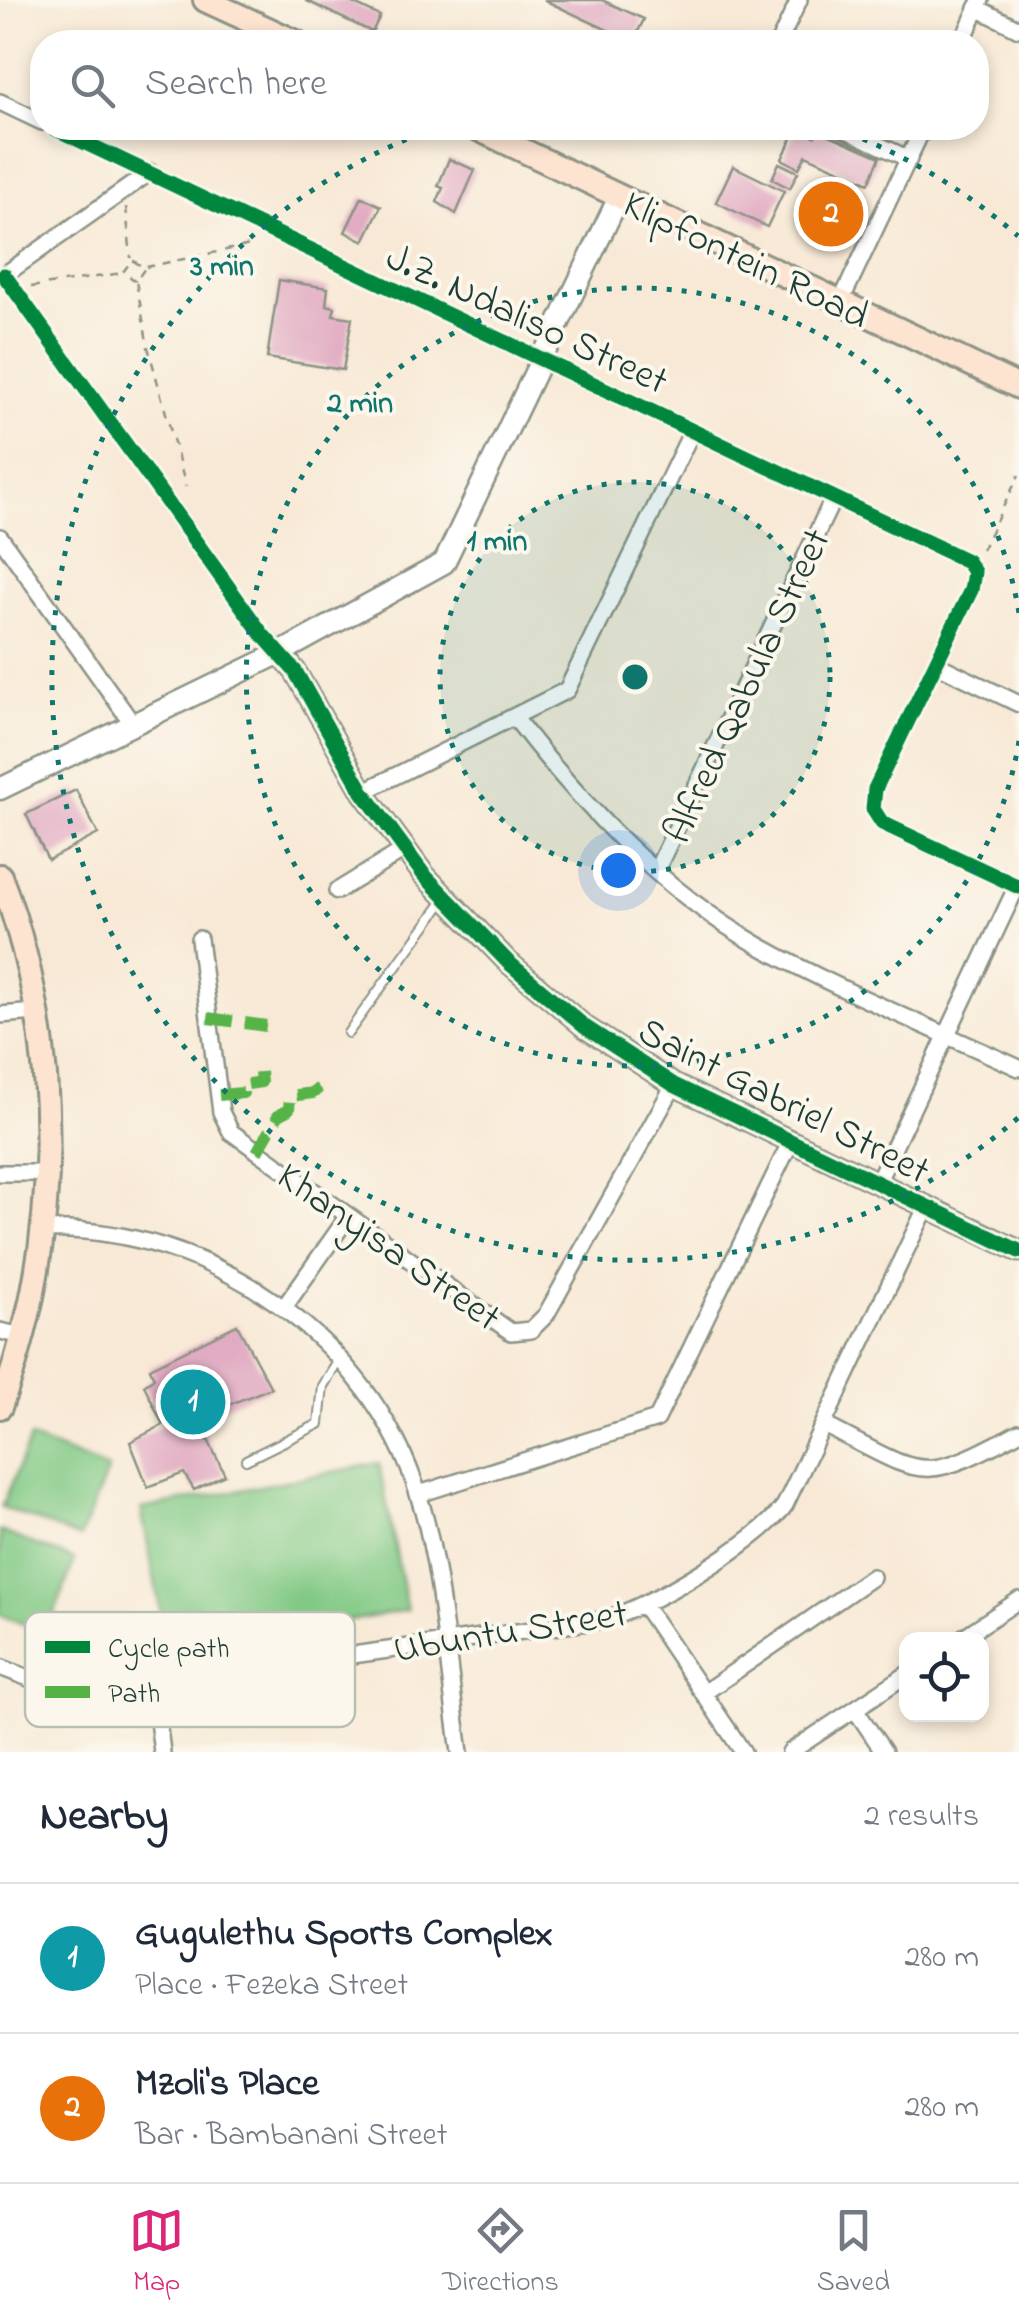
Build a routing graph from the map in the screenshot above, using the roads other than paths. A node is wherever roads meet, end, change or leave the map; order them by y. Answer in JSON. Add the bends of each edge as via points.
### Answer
{"nodes":[{"id":1,"x":206,"y":0,"type":"edge"},
{"id":2,"x":798,"y":0,"type":"edge"},
{"id":3,"x":979,"y":4,"type":"edge"},
{"id":4,"x":1019,"y":28,"type":"edge"},
{"id":5,"x":270,"y":30,"type":"edge"},
{"id":6,"x":784,"y":30,"type":"edge"},
{"id":7,"x":967,"y":30,"type":"edge"},
{"id":8,"x":0,"y":102,"type":"edge"},
{"id":9,"x":30,"y":116,"type":"edge"},
{"id":10,"x":80,"y":140,"type":"edge"},
{"id":11,"x":501,"y":140,"type":"edge"},
{"id":12,"x":868,"y":140,"type":"edge"},
{"id":13,"x":917,"y":140,"type":"edge"},
{"id":14,"x":908,"y":159,"type":"junction"},
{"id":15,"x":150,"y":172,"type":"junction"},
{"id":16,"x":619,"y":197,"type":"junction"},
{"id":17,"x":2,"y":276,"type":"edge"},
{"id":18,"x":840,"y":303,"type":"junction"},
{"id":19,"x":544,"y":360,"type":"junction"},
{"id":20,"x":1019,"y":387,"type":"edge"},
{"id":21,"x":692,"y":431,"type":"junction"},
{"id":22,"x":834,"y":499,"type":"junction"},
{"id":23,"x":0,"y":537,"type":"edge"},
{"id":24,"x":280,"y":653,"type":"junction"},
{"id":25,"x":936,"y":664,"type":"junction"},
{"id":26,"x":1019,"y":704,"type":"edge"},
{"id":27,"x":515,"y":718,"type":"junction"},
{"id":28,"x":132,"y":724,"type":"junction"},
{"id":29,"x":0,"y":790,"type":"edge"},
{"id":30,"x":363,"y":792,"type":"junction"},
{"id":31,"x":404,"y":850,"type":"junction"},
{"id":32,"x":656,"y":870,"type":"junction"},
{"id":33,"x":0,"y":876,"type":"edge"},
{"id":34,"x":1018,"y":886,"type":"edge"},
{"id":35,"x":336,"y":891,"type":"dead end"},
{"id":36,"x":445,"y":899,"type":"junction"},
{"id":37,"x":199,"y":939,"type":"dead end"},
{"id":38,"x":36,"y":1012,"type":"junction"},
{"id":39,"x":0,"y":1015,"type":"edge"},
{"id":40,"x":348,"y":1033,"type":"dead end"},
{"id":41,"x":946,"y":1034,"type":"junction"},
{"id":42,"x":1019,"y":1068,"type":"edge"},
{"id":43,"x":674,"y":1086,"type":"junction"},
{"id":44,"x":790,"y":1143,"type":"junction"},
{"id":45,"x":0,"y":1173,"type":"edge"},
{"id":46,"x":46,"y":1173,"type":"junction"},
{"id":47,"x":878,"y":1183,"type":"junction"},
{"id":48,"x":926,"y":1208,"type":"junction"},
{"id":49,"x":347,"y":1218,"type":"junction"},
{"id":50,"x":42,"y":1230,"type":"junction"},
{"id":51,"x":1019,"y":1251,"type":"edge"},
{"id":52,"x":285,"y":1306,"type":"junction"},
{"id":53,"x":12,"y":1334,"type":"edge"},
{"id":54,"x":339,"y":1360,"type":"junction"},
{"id":55,"x":0,"y":1407,"type":"edge"},
{"id":56,"x":824,"y":1424,"type":"junction"},
{"id":57,"x":1019,"y":1432,"type":"edge"},
{"id":58,"x":246,"y":1460,"type":"dead end"},
{"id":59,"x":419,"y":1494,"type":"junction"},
{"id":60,"x":872,"y":1577,"type":"dead end"},
{"id":61,"x":1019,"y":1600,"type":"edge"},
{"id":62,"x":646,"y":1607,"type":"junction"},
{"id":63,"x":972,"y":1632,"type":"edge"},
{"id":64,"x":443,"y":1643,"type":"junction"},
{"id":65,"x":355,"y":1655,"type":"edge"},
{"id":66,"x":0,"y":1667,"type":"edge"},
{"id":67,"x":25,"y":1676,"type":"edge"},
{"id":68,"x":899,"y":1680,"type":"edge"},
{"id":69,"x":705,"y":1692,"type":"junction"},
{"id":70,"x":855,"y":1709,"type":"junction"},
{"id":71,"x":159,"y":1727,"type":"edge"},
{"id":72,"x":162,"y":1752,"type":"edge"},
{"id":73,"x":460,"y":1752,"type":"edge"},
{"id":74,"x":743,"y":1752,"type":"edge"},
{"id":75,"x":790,"y":1752,"type":"edge"},
{"id":76,"x":884,"y":1752,"type":"edge"}],
"edges":[{"from":1,"to":5,"type":"main road"},
{"from":2,"to":6,"type":"street"},
{"from":3,"to":4,"type":"street"},
{"from":3,"to":7,"type":"street"},
{"from":8,"to":9,"type":"street"},
{"from":10,"to":15,"type":"street","name":"J.Z. Ndaliso Street"},
{"from":11,"to":16,"type":"main road","name":"Klipfontein Road"},
{"from":12,"to":14,"type":"street"},
{"from":13,"to":14,"type":"street"},
{"from":14,"to":18,"type":"street"},
{"from":15,"to":17,"type":"street"},
{"from":15,"to":19,"type":"street","name":"J.Z. Ndaliso Street"},
{"from":16,"to":18,"type":"main road","name":"Klipfontein Road"},
{"from":16,"to":19,"type":"street"},
{"from":17,"to":24,"type":"street"},
{"from":18,"to":20,"type":"main road","name":"Klipfontein Road"},
{"from":19,"to":21,"type":"street","name":"J.Z. Ndaliso Street"},
{"from":19,"to":24,"type":"street","via":[[444,563]]},
{"from":21,"to":22,"type":"street","name":"J.Z. Ndaliso Street"},
{"from":21,"to":27,"type":"street","via":[[572,685]]},
{"from":22,"to":25,"type":"street","name":"J.Z. Ndaliso Street","via":[[972,567],[971,590]]},
{"from":22,"to":32,"type":"street","name":"Alfred Qabula Street"},
{"from":23,"to":28,"type":"street"},
{"from":24,"to":28,"type":"street"},
{"from":24,"to":30,"type":"street","name":"Saint Gabriel Street"},
{"from":25,"to":26,"type":"street"},
{"from":25,"to":34,"type":"street","via":[[875,789],[875,814]]},
{"from":27,"to":30,"type":"street"},
{"from":27,"to":32,"type":"street","via":[[570,788]]},
{"from":28,"to":29,"type":"street"},
{"from":30,"to":31,"type":"street","name":"Saint Gabriel Street"},
{"from":31,"to":35,"type":"street"},
{"from":31,"to":36,"type":"street","name":"Saint Gabriel Street"},
{"from":32,"to":41,"type":"street","via":[[756,944]]},
{"from":33,"to":38,"type":"main road"},
{"from":34,"to":41,"type":"street"},
{"from":36,"to":40,"type":"lane"},
{"from":36,"to":43,"type":"street","name":"Saint Gabriel Street","via":[[585,1027]]},
{"from":37,"to":49,"type":"street","name":"Khanyisa Street","via":[[224,1122]]},
{"from":38,"to":39,"type":"street"},
{"from":38,"to":46,"type":"main road","via":[[46,1092]]},
{"from":41,"to":42,"type":"street"},
{"from":41,"to":47,"type":"street"},
{"from":43,"to":44,"type":"street","name":"Saint Gabriel Street"},
{"from":43,"to":49,"type":"street","name":"Khanyisa Street","via":[[532,1330],[501,1326]]},
{"from":44,"to":47,"type":"street","name":"Saint Gabriel Street"},
{"from":44,"to":59,"type":"street","via":[[658,1419]]},
{"from":45,"to":46,"type":"street"},
{"from":46,"to":50,"type":"main road"},
{"from":47,"to":48,"type":"street","name":"Saint Gabriel Street"},
{"from":48,"to":51,"type":"street","name":"Saint Gabriel Street"},
{"from":48,"to":56,"type":"street","name":"Ubuntu Street"},
{"from":49,"to":52,"type":"street"},
{"from":50,"to":52,"type":"street","via":[[80,1231],[187,1255]]},
{"from":50,"to":53,"type":"main road"},
{"from":52,"to":54,"type":"street"},
{"from":53,"to":55,"type":"main road"},
{"from":54,"to":58,"type":"lane","via":[[323,1386],[319,1424]]},
{"from":54,"to":59,"type":"street","via":[[387,1426]]},
{"from":56,"to":57,"type":"street","via":[[927,1471],[959,1464]]},
{"from":56,"to":62,"type":"street","name":"Ubuntu Street","via":[[778,1514]]},
{"from":59,"to":64,"type":"street"},
{"from":60,"to":69,"type":"street"},
{"from":61,"to":63,"type":"street"},
{"from":62,"to":64,"type":"street","name":"Ubuntu Street","via":[[602,1620]]},
{"from":62,"to":69,"type":"street"},
{"from":64,"to":65,"type":"street","name":"Ubuntu Street"},
{"from":64,"to":73,"type":"street"},
{"from":66,"to":67,"type":"street","name":"Ubuntu Street"},
{"from":68,"to":70,"type":"street"},
{"from":69,"to":74,"type":"street"},
{"from":70,"to":75,"type":"street"},
{"from":70,"to":76,"type":"street"},
{"from":71,"to":72,"type":"street"}]}
